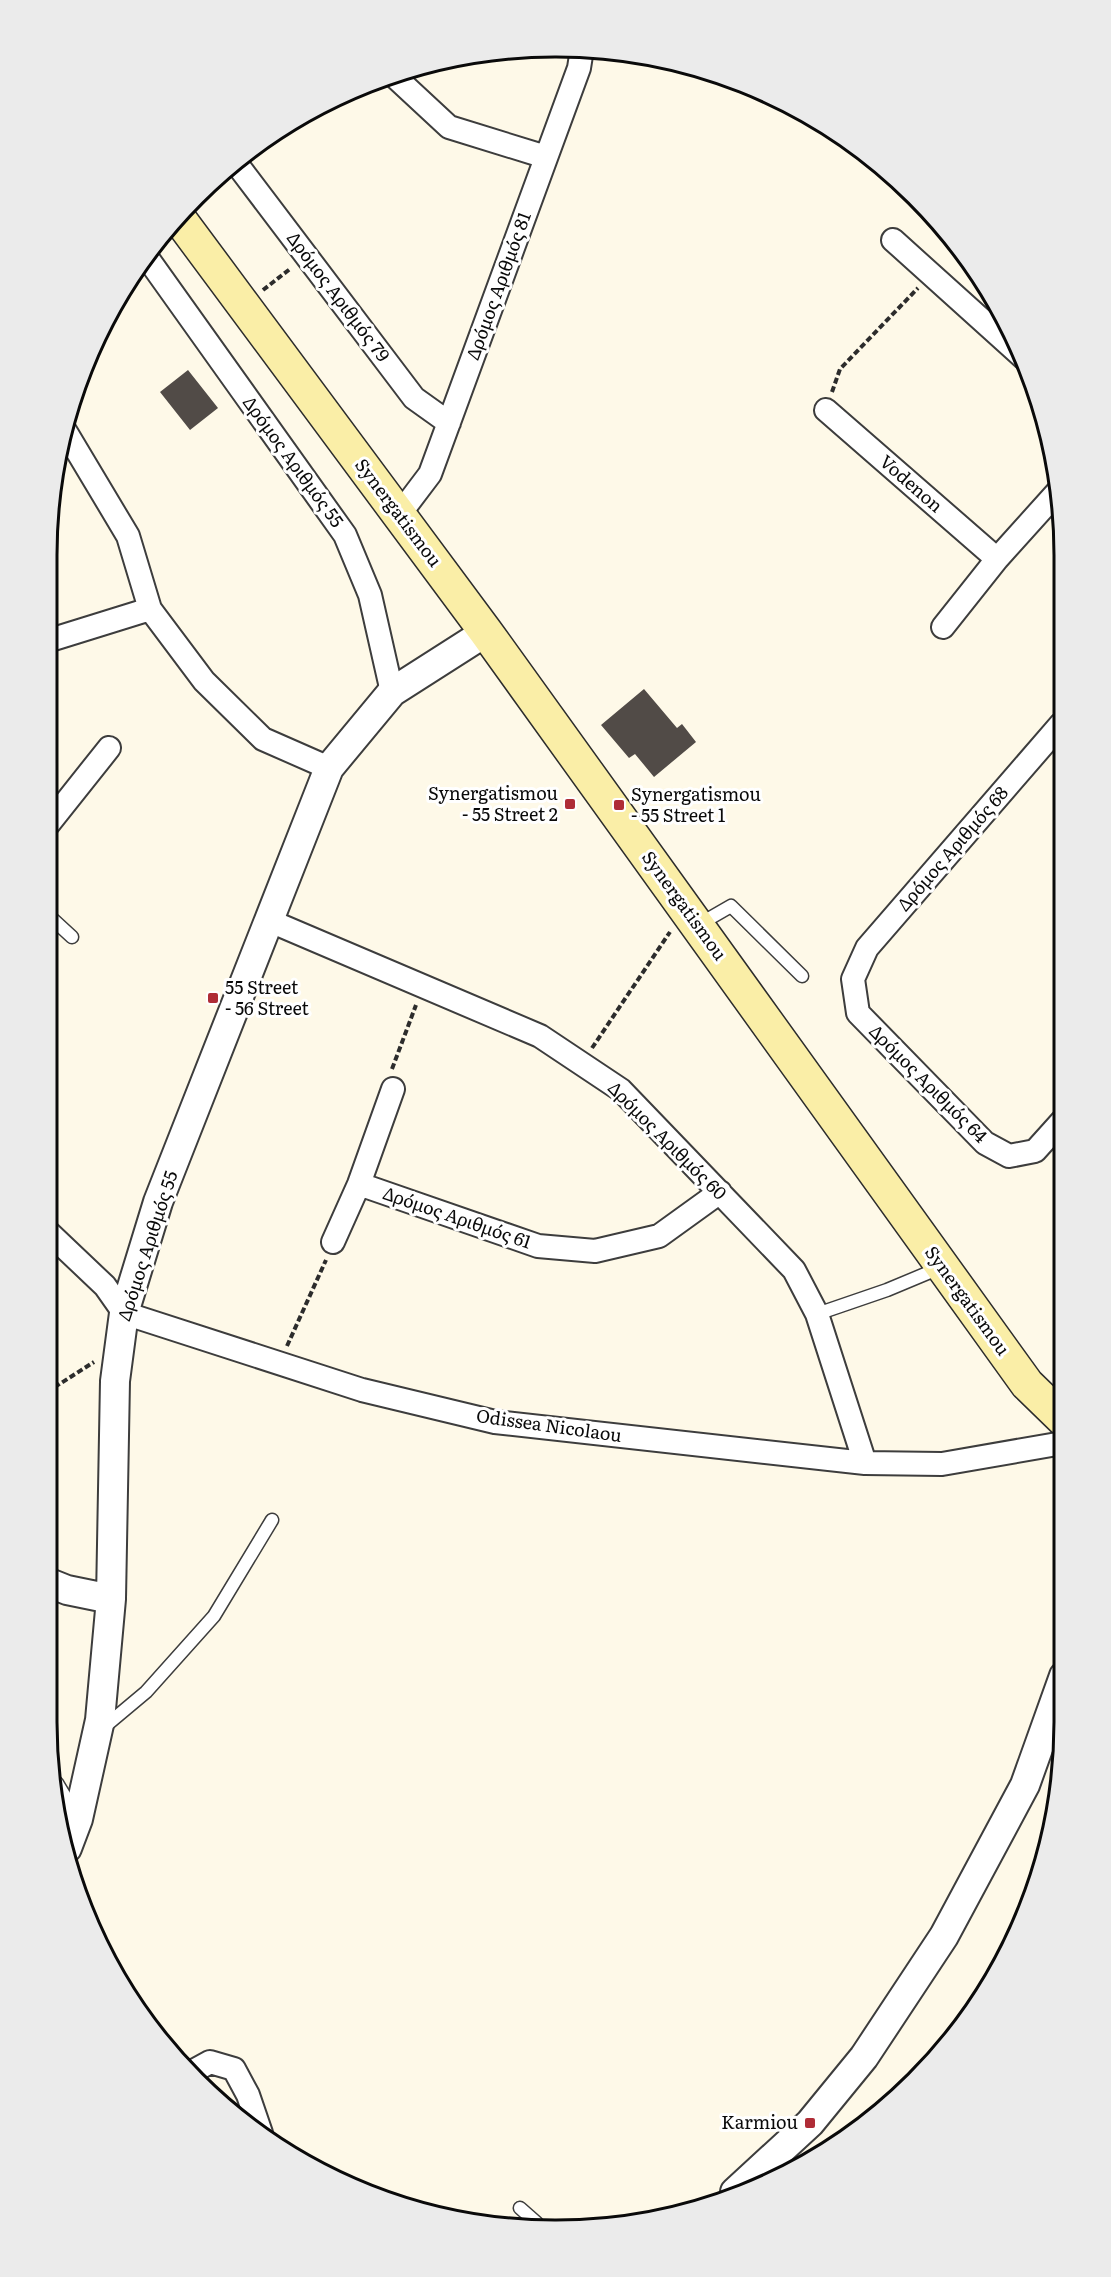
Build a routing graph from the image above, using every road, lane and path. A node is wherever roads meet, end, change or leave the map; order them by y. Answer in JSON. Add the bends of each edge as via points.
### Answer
{"nodes":[{"id":1,"x":581,"y":58,"type":"edge"},
{"id":2,"x":400,"y":82,"type":"edge"},
{"id":3,"x":546,"y":157,"type":"junction"},
{"id":4,"x":241,"y":169,"type":"edge"},
{"id":5,"x":183,"y":224,"type":"edge"},
{"id":6,"x":893,"y":240,"type":"dead end"},
{"id":7,"x":307,"y":257,"type":"junction"},
{"id":8,"x":152,"y":264,"type":"edge"},
{"id":9,"x":931,"y":274,"type":"junction"},
{"id":10,"x":243,"y":304,"type":"junction"},
{"id":11,"x":997,"y":324,"type":"edge"},
{"id":12,"x":826,"y":410,"type":"joint"},
{"id":13,"x":449,"y":423,"type":"junction"},
{"id":14,"x":71,"y":441,"type":"edge"},
{"id":15,"x":1051,"y":499,"type":"edge"},
{"id":16,"x":399,"y":515,"type":"junction"},
{"id":17,"x":997,"y":559,"type":"junction"},
{"id":18,"x":150,"y":609,"type":"junction"},
{"id":19,"x":943,"y":627,"type":"dead end"},
{"id":20,"x":486,"y":632,"type":"junction"},
{"id":21,"x":57,"y":638,"type":"edge"},
{"id":22,"x":392,"y":692,"type":"junction"},
{"id":23,"x":1054,"y":732,"type":"edge"},
{"id":24,"x":109,"y":748,"type":"dead end"},
{"id":25,"x":329,"y":768,"type":"junction"},
{"id":26,"x":57,"y":812,"type":"edge"},
{"id":27,"x":691,"y":917,"type":"junction"},
{"id":28,"x":270,"y":921,"type":"junction"},
{"id":29,"x":57,"y":924,"type":"edge"},
{"id":30,"x":72,"y":937,"type":"dead end"},
{"id":31,"x":802,"y":976,"type":"dead end"},
{"id":32,"x":853,"y":979,"type":"joint"},
{"id":33,"x":423,"y":986,"type":"junction"},
{"id":34,"x":582,"y":1064,"type":"junction"},
{"id":35,"x":393,"y":1089,"type":"joint"},
{"id":36,"x":1054,"y":1130,"type":"edge"},
{"id":37,"x":359,"y":1184,"type":"junction"},
{"id":38,"x":720,"y":1192,"type":"junction"},
{"id":39,"x":57,"y":1241,"type":"edge"},
{"id":40,"x":333,"y":1242,"type":"joint"},
{"id":41,"x":943,"y":1267,"type":"junction"},
{"id":42,"x":124,"y":1313,"type":"junction"},
{"id":43,"x":817,"y":1314,"type":"junction"},
{"id":44,"x":119,"y":1347,"type":"junction"},
{"id":45,"x":280,"y":1363,"type":"junction"},
{"id":46,"x":57,"y":1385,"type":"edge"},
{"id":47,"x":1054,"y":1410,"type":"edge"},
{"id":48,"x":1054,"y":1445,"type":"edge"},
{"id":49,"x":865,"y":1463,"type":"junction"},
{"id":50,"x":272,"y":1520,"type":"dead end"},
{"id":51,"x":57,"y":1586,"type":"edge"},
{"id":52,"x":111,"y":1599,"type":"junction"},
{"id":53,"x":1054,"y":1704,"type":"edge"},
{"id":54,"x":98,"y":1732,"type":"junction"},
{"id":55,"x":62,"y":1792,"type":"edge"},
{"id":56,"x":78,"y":1819,"type":"junction"},
{"id":57,"x":71,"y":1837,"type":"edge"},
{"id":58,"x":198,"y":2069,"type":"edge"},
{"id":59,"x":257,"y":2120,"type":"edge"},
{"id":60,"x":749,"y":2181,"type":"edge"},
{"id":61,"x":520,"y":2208,"type":"dead end"},
{"id":62,"x":533,"y":2219,"type":"edge"}],
"edges":[{"from":1,"to":3,"type":"street","name":"Δρόμος Αριθμός 81"},
{"from":2,"to":3,"type":"street","via":[[449,127]]},
{"from":3,"to":13,"type":"street","name":"Δρόμος Αριθμός 81"},
{"from":4,"to":7,"type":"street","name":"Δρόμος Αριθμός 79"},
{"from":5,"to":10,"type":"main road","name":"Synergatismou"},
{"from":6,"to":9,"type":"street"},
{"from":7,"to":10,"type":"path"},
{"from":7,"to":13,"type":"street","name":"Δρόμος Αριθμός 79","via":[[414,398]]},
{"from":8,"to":22,"type":"street","name":"Δρόμος Αριθμός 55","via":[[345,535],[370,595]]},
{"from":9,"to":11,"type":"street"},
{"from":9,"to":12,"type":"path","via":[[840,369]]},
{"from":10,"to":16,"type":"main road","name":"Synergatismou"},
{"from":12,"to":17,"type":"street","name":"Vodenon"},
{"from":13,"to":16,"type":"street","name":"Δρόμος Αριθμός 81","via":[[430,474]]},
{"from":14,"to":18,"type":"street","via":[[128,536]]},
{"from":15,"to":17,"type":"street"},
{"from":16,"to":20,"type":"main road","name":"Synergatismou"},
{"from":17,"to":19,"type":"street"},
{"from":18,"to":21,"type":"street"},
{"from":18,"to":25,"type":"street","via":[[204,681],[263,739]]},
{"from":20,"to":22,"type":"street","name":"Δρόμος Αριθμός 55"},
{"from":20,"to":27,"type":"main road","name":"Synergatismou"},
{"from":22,"to":25,"type":"street","name":"Δρόμος Αριθμός 55"},
{"from":23,"to":32,"type":"street","name":"Δρόμος Αριθμός 68","via":[[867,948]]},
{"from":24,"to":26,"type":"street"},
{"from":25,"to":28,"type":"street","name":"Δρόμος Αριθμός 55"},
{"from":27,"to":31,"type":"lane","via":[[731,906]]},
{"from":27,"to":34,"type":"path"},
{"from":27,"to":41,"type":"main road","name":"Synergatismou"},
{"from":28,"to":33,"type":"street","name":"Δρόμος Αριθμός 60"},
{"from":28,"to":42,"type":"street","name":"Δρόμος Αριθμός 55","via":[[158,1203]]},
{"from":29,"to":30,"type":"lane"},
{"from":32,"to":36,"type":"street","name":"Δρόμος Αριθμός 64","via":[[858,1013],[985,1143],[1009,1156],[1035,1151]]},
{"from":33,"to":34,"type":"street","name":"Δρόμος Αριθμός 60","via":[[540,1036]]},
{"from":33,"to":35,"type":"path","via":[[388,1078]]},
{"from":34,"to":38,"type":"street","name":"Δρόμος Αριθμός 60","via":[[621,1090]]},
{"from":35,"to":37,"type":"street"},
{"from":37,"to":38,"type":"street","name":"Δρόμος Αριθμός 61","via":[[537,1246],[595,1251],[659,1236]]},
{"from":37,"to":40,"type":"street"},
{"from":38,"to":43,"type":"street","name":"Δρόμος Αριθμός 60","via":[[795,1270]]},
{"from":39,"to":42,"type":"street","via":[[105,1286]]},
{"from":40,"to":45,"type":"path"},
{"from":41,"to":43,"type":"lane"},
{"from":41,"to":47,"type":"main road","name":"Synergatismou","via":[[1027,1384]]},
{"from":42,"to":44,"type":"street","name":"Δρόμος Αριθμός 55"},
{"from":42,"to":45,"type":"street","name":"Odissea Nicolaou"},
{"from":43,"to":49,"type":"street","name":"Δρόμος Αριθμός 60"},
{"from":44,"to":46,"type":"path"},
{"from":44,"to":52,"type":"street","name":"Δρόμος Αριθμός 55"},
{"from":45,"to":49,"type":"street","name":"Odissea Nicolaou","via":[[362,1390],[495,1422]]},
{"from":48,"to":49,"type":"street","name":"Odissea Nicolaou","via":[[942,1464]]},
{"from":50,"to":54,"type":"lane","via":[[214,1616],[146,1692]]},
{"from":51,"to":52,"type":"street"},
{"from":52,"to":54,"type":"street","name":"Δρόμος Αριθμός 55"},
{"from":53,"to":60,"type":"street","via":[[1025,1785],[944,1935],[864,2057],[810,2123]]},
{"from":54,"to":56,"type":"street","name":"Δρόμος Αριθμός 55"},
{"from":55,"to":56,"type":"lane"},
{"from":56,"to":57,"type":"street","name":"Δρόμος Αριθμός 55"},
{"from":58,"to":59,"type":"street","via":[[210,2062],[234,2069]]},
{"from":61,"to":62,"type":"lane"}]}
